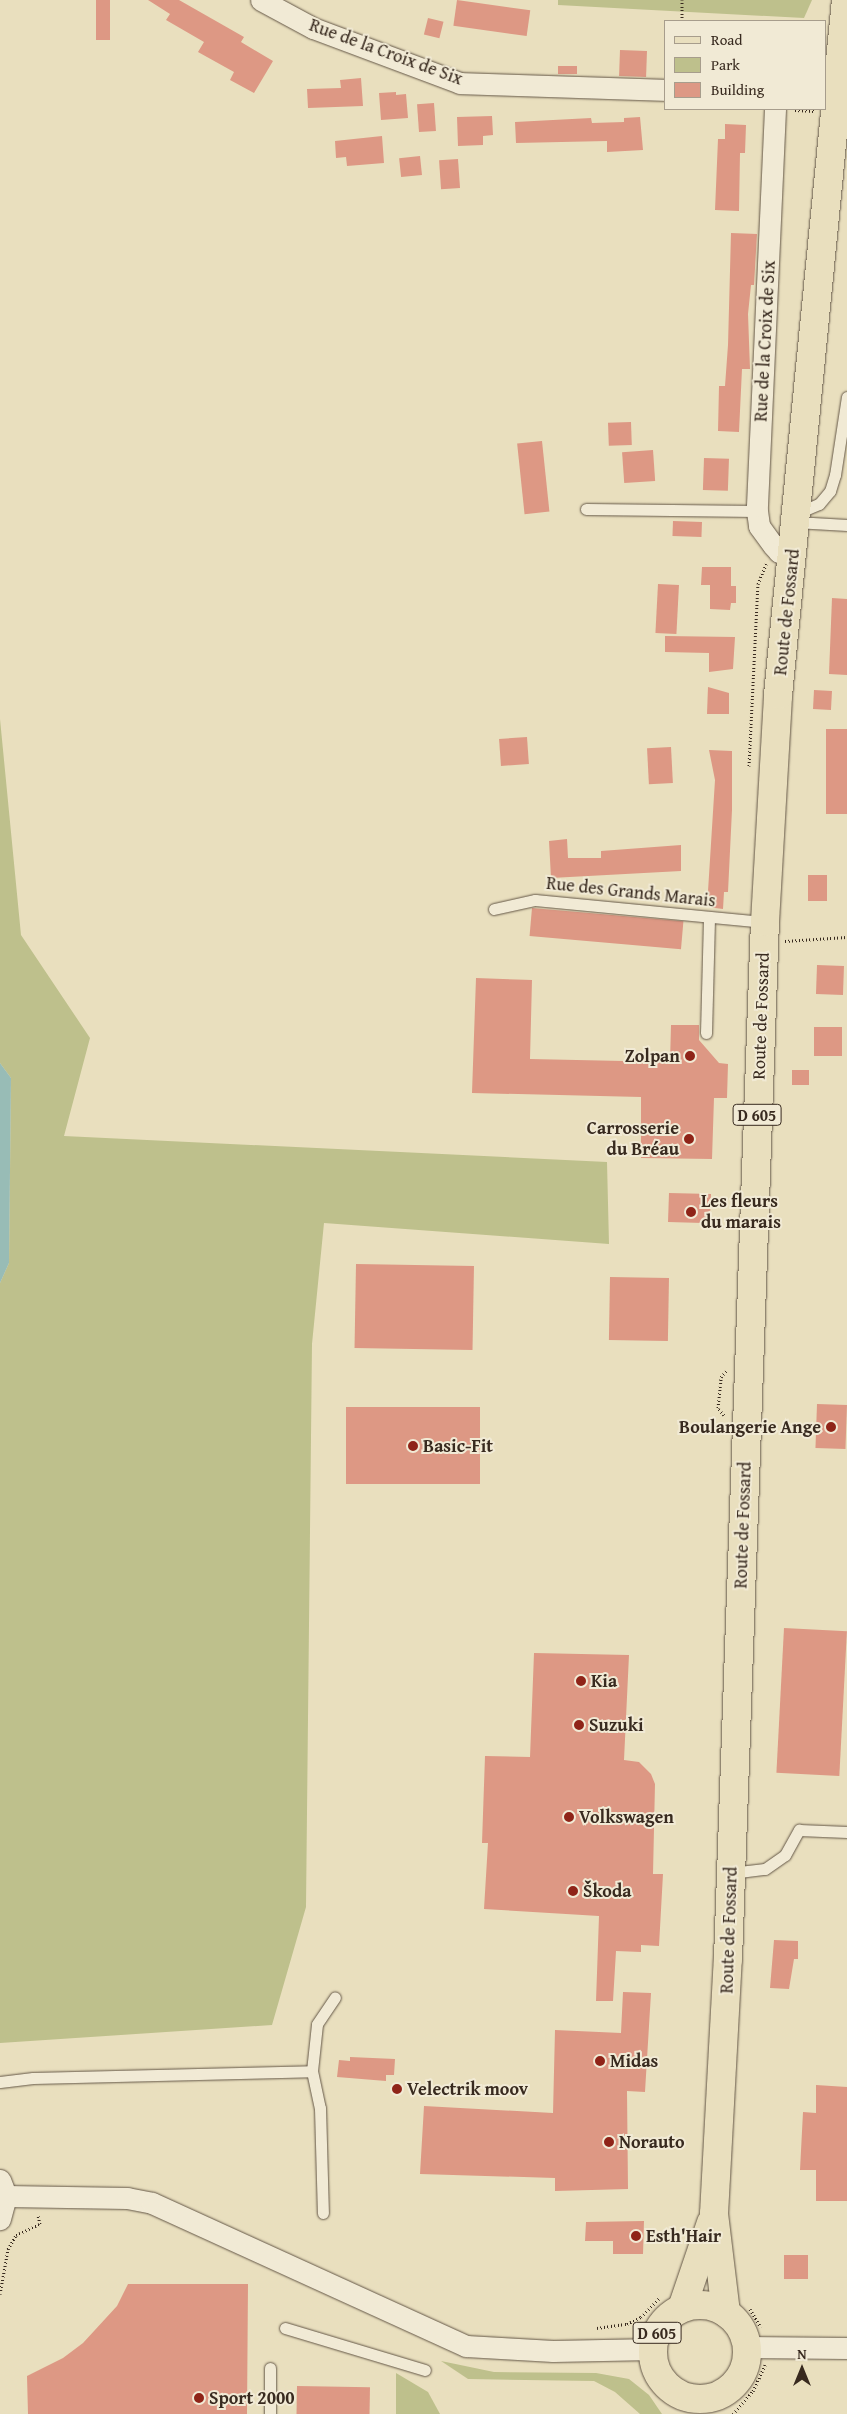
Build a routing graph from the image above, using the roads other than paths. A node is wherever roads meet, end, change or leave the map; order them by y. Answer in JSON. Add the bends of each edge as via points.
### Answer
{"nodes":[{"id":1,"x":262,"y":0,"type":"edge"},
{"id":2,"x":845,"y":9,"type":"edge"},
{"id":3,"x":664,"y":90,"type":"edge"},
{"id":4,"x":775,"y":110,"type":"edge"},
{"id":5,"x":847,"y":397,"type":"edge"},
{"id":6,"x":586,"y":510,"type":"dead end"},
{"id":7,"x":757,"y":511,"type":"junction"},
{"id":8,"x":796,"y":515,"type":"junction"},
{"id":9,"x":847,"y":525,"type":"edge"},
{"id":10,"x":793,"y":555,"type":"junction"},
{"id":11,"x":494,"y":909,"type":"dead end"},
{"id":12,"x":710,"y":918,"type":"junction"},
{"id":13,"x":765,"y":933,"type":"junction"},
{"id":14,"x":706,"y":1033,"type":"dead end"},
{"id":15,"x":847,"y":1832,"type":"edge"},
{"id":16,"x":731,"y":1873,"type":"junction"},
{"id":17,"x":335,"y":1997,"type":"dead end"},
{"id":18,"x":312,"y":2072,"type":"junction"},
{"id":19,"x":0,"y":2082,"type":"edge"},
{"id":20,"x":3,"y":2188,"type":"edge"},
{"id":21,"x":323,"y":2213,"type":"dead end"},
{"id":22,"x":714,"y":2214,"type":"junction"},
{"id":23,"x":0,"y":2219,"type":"edge"},
{"id":24,"x":682,"y":2308,"type":"junction"},
{"id":25,"x":726,"y":2313,"type":"junction"},
{"id":26,"x":285,"y":2328,"type":"dead end"},
{"id":27,"x":746,"y":2347,"type":"junction"},
{"id":28,"x":847,"y":2348,"type":"edge"},
{"id":29,"x":653,"y":2349,"type":"junction"},
{"id":30,"x":270,"y":2368,"type":"dead end"},
{"id":31,"x":425,"y":2370,"type":"dead end"},
{"id":32,"x":676,"y":2403,"type":"edge"},
{"id":33,"x":718,"y":2404,"type":"edge"},
{"id":34,"x":270,"y":2414,"type":"edge"}],
"edges":[{"from":1,"to":3,"type":"street","name":"Rue de la Croix de Six","via":[[313,28],[460,82]]},
{"from":2,"to":8,"type":"main road","name":"Route de Fossard","number":"D 605"},
{"from":4,"to":7,"type":"street","name":"Rue de la Croix de Six"},
{"from":5,"to":8,"type":"lane","via":[[830,490],[819,504]]},
{"from":6,"to":7,"type":"lane"},
{"from":7,"to":10,"type":"street","name":"Rue de la Croix de Six","via":[[758,526],[773,545],[780,552]]},
{"from":8,"to":9,"type":"lane"},
{"from":8,"to":10,"type":"main road","name":"Route de Fossard","number":"D 605"},
{"from":10,"to":13,"type":"main road","name":"Route de Fossard","number":"D 605","via":[[778,695]]},
{"from":11,"to":12,"type":"lane","name":"Rue des Grands Marais","via":[[535,900]]},
{"from":12,"to":13,"type":"lane","name":"Rue des Grands Marais"},
{"from":12,"to":14,"type":"lane"},
{"from":13,"to":16,"type":"main road","name":"Route de Fossard","number":"D 605"},
{"from":15,"to":16,"type":"lane","via":[[799,1830],[785,1855],[765,1869]]},
{"from":16,"to":22,"type":"main road","name":"Route de Fossard","number":"D 605"},
{"from":17,"to":18,"type":"lane","via":[[317,2024]]},
{"from":18,"to":19,"type":"lane","via":[[32,2078]]},
{"from":18,"to":21,"type":"lane","via":[[320,2108]]},
{"from":20,"to":23,"type":"street"},
{"from":20,"to":29,"type":"street","via":[[34,2197],[127,2198],[152,2203],[466,2346],[544,2351]]},
{"from":22,"to":24,"type":"main road","number":"D 605"},
{"from":22,"to":25,"type":"main road","number":"D 605"},
{"from":24,"to":25,"type":"main road","number":"D 605","via":[[712,2306]]},
{"from":24,"to":29,"type":"main road","number":"D 605","via":[[662,2324]]},
{"from":25,"to":27,"type":"main road","number":"D 605","via":[[738,2324]]},
{"from":26,"to":31,"type":"lane"},
{"from":27,"to":28,"type":"street"},
{"from":27,"to":33,"type":"main road","number":"D 605","via":[[743,2371]]},
{"from":29,"to":32,"type":"main road","number":"D 605","via":[[657,2373]]},
{"from":30,"to":34,"type":"lane"},
{"from":32,"to":33,"type":"main road","number":"D 605","via":[[689,2398]]}]}
